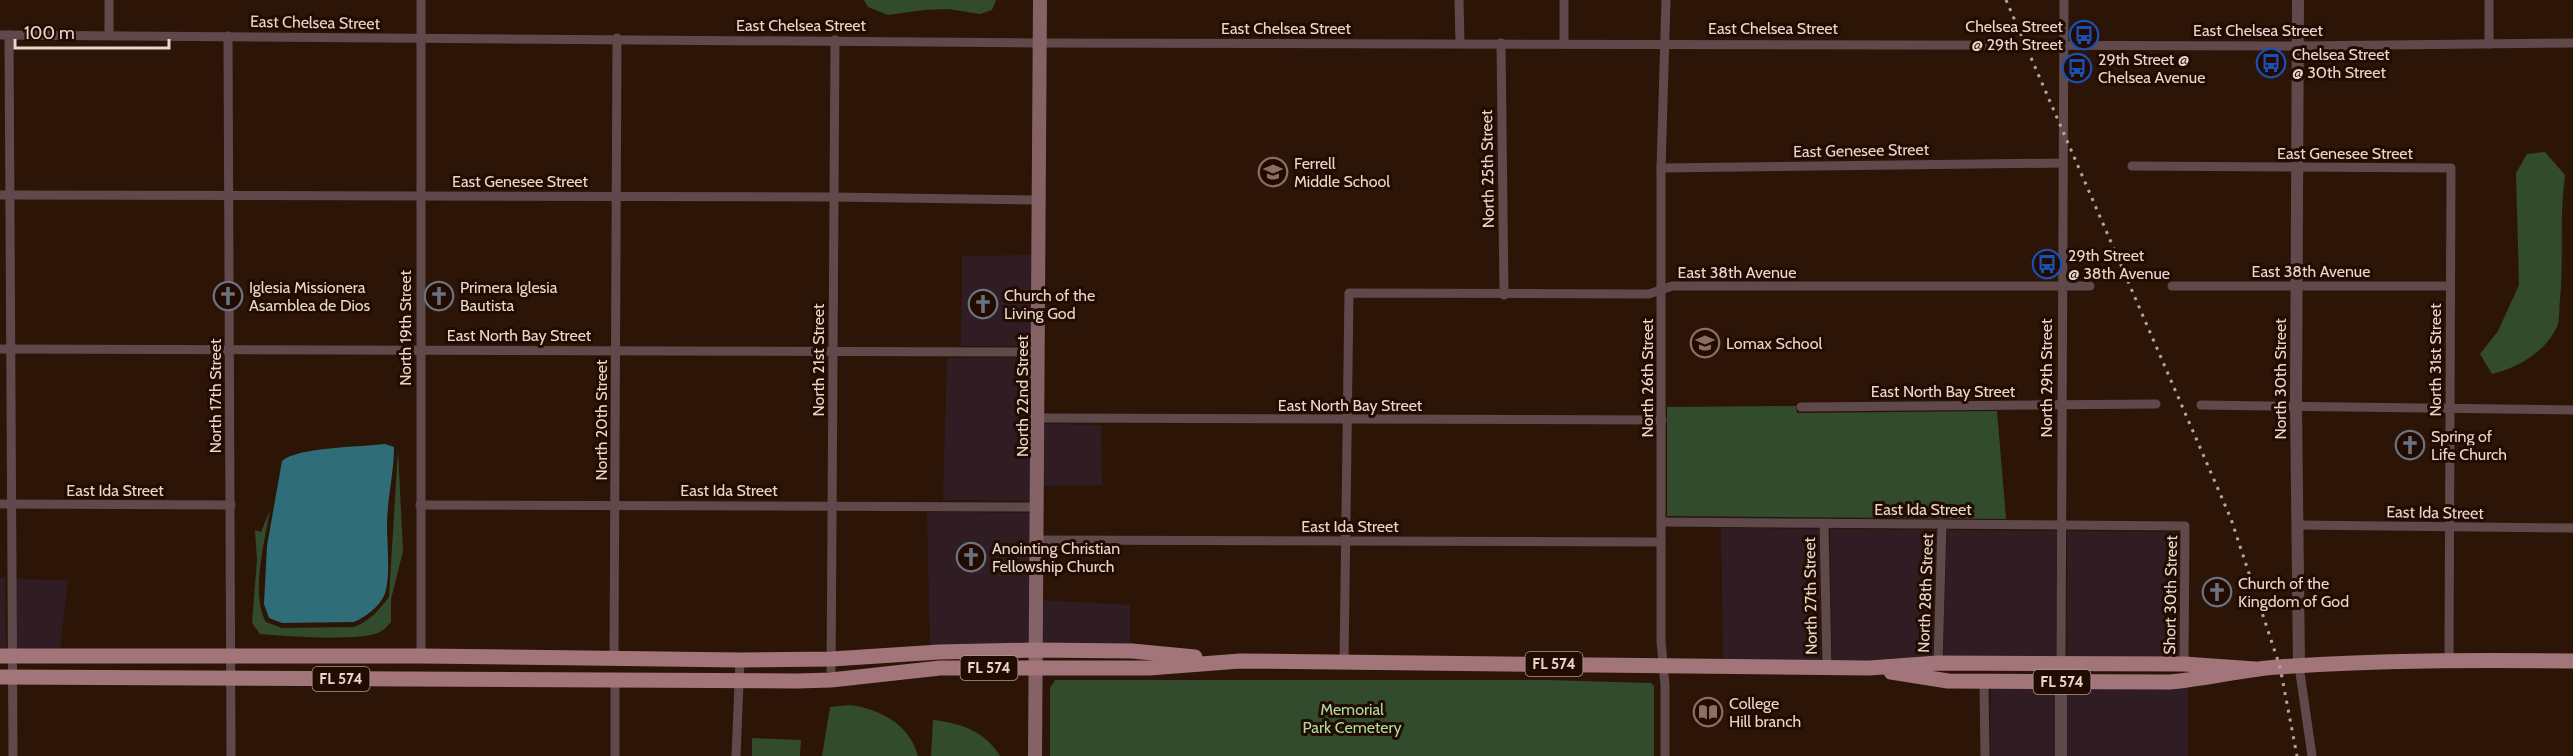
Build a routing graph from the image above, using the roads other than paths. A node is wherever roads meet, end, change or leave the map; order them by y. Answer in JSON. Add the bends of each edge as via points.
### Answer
{"nodes":[{"id":1,"x":109,"y":0,"type":"edge"},
{"id":2,"x":421,"y":0,"type":"edge"},
{"id":3,"x":1040,"y":0,"type":"edge"},
{"id":4,"x":1459,"y":0,"type":"edge"},
{"id":5,"x":1564,"y":0,"type":"edge"},
{"id":6,"x":1666,"y":0,"type":"edge"},
{"id":7,"x":2064,"y":0,"type":"edge"},
{"id":8,"x":2298,"y":0,"type":"edge"},
{"id":9,"x":2489,"y":0,"type":"edge"},
{"id":10,"x":5,"y":35,"type":"edge"},
{"id":11,"x":109,"y":35,"type":"junction"},
{"id":12,"x":228,"y":36,"type":"junction"},
{"id":13,"x":421,"y":38,"type":"junction"},
{"id":14,"x":617,"y":38,"type":"junction"},
{"id":15,"x":835,"y":40,"type":"junction"},
{"id":16,"x":1040,"y":43,"type":"junction"},
{"id":17,"x":1460,"y":43,"type":"junction"},
{"id":18,"x":1563,"y":43,"type":"junction"},
{"id":19,"x":1666,"y":43,"type":"junction"},
{"id":20,"x":2573,"y":43,"type":"edge"},
{"id":21,"x":1501,"y":44,"type":"junction"},
{"id":22,"x":2489,"y":44,"type":"junction"},
{"id":23,"x":2064,"y":45,"type":"junction"},
{"id":24,"x":2297,"y":46,"type":"junction"},
{"id":25,"x":2063,"y":163,"type":"junction"},
{"id":26,"x":2132,"y":166,"type":"dead end"},
{"id":27,"x":1660,"y":168,"type":"junction"},
{"id":28,"x":2296,"y":168,"type":"junction"},
{"id":29,"x":2451,"y":168,"type":"joint"},
{"id":30,"x":5,"y":195,"type":"edge"},
{"id":31,"x":229,"y":195,"type":"junction"},
{"id":32,"x":421,"y":195,"type":"junction"},
{"id":33,"x":617,"y":196,"type":"junction"},
{"id":34,"x":833,"y":197,"type":"junction"},
{"id":35,"x":1039,"y":200,"type":"junction"},
{"id":36,"x":2063,"y":286,"type":"junction"},
{"id":37,"x":2090,"y":286,"type":"dead end"},
{"id":38,"x":2172,"y":286,"type":"dead end"},
{"id":39,"x":2296,"y":286,"type":"junction"},
{"id":40,"x":2450,"y":286,"type":"junction"},
{"id":41,"x":1662,"y":290,"type":"junction"},
{"id":42,"x":1503,"y":295,"type":"junction"},
{"id":43,"x":5,"y":349,"type":"edge"},
{"id":44,"x":230,"y":349,"type":"junction"},
{"id":45,"x":420,"y":350,"type":"junction"},
{"id":46,"x":616,"y":351,"type":"junction"},
{"id":47,"x":833,"y":351,"type":"junction"},
{"id":48,"x":1039,"y":352,"type":"junction"},
{"id":49,"x":2156,"y":404,"type":"dead end"},
{"id":50,"x":2296,"y":404,"type":"junction"},
{"id":51,"x":2062,"y":405,"type":"junction"},
{"id":52,"x":2200,"y":405,"type":"dead end"},
{"id":53,"x":1801,"y":407,"type":"dead end"},
{"id":54,"x":2450,"y":407,"type":"junction"},
{"id":55,"x":2573,"y":410,"type":"edge"},
{"id":56,"x":1039,"y":418,"type":"junction"},
{"id":57,"x":1347,"y":420,"type":"junction"},
{"id":58,"x":1662,"y":420,"type":"junction"},
{"id":59,"x":0,"y":504,"type":"edge"},
{"id":60,"x":10,"y":505,"type":"junction"},
{"id":61,"x":231,"y":505,"type":"junction"},
{"id":62,"x":420,"y":505,"type":"junction"},
{"id":63,"x":616,"y":505,"type":"junction"},
{"id":64,"x":833,"y":506,"type":"junction"},
{"id":65,"x":1038,"y":507,"type":"junction"},
{"id":66,"x":1661,"y":522,"type":"junction"},
{"id":67,"x":1824,"y":523,"type":"junction"},
{"id":68,"x":1942,"y":524,"type":"junction"},
{"id":69,"x":2062,"y":525,"type":"junction"},
{"id":70,"x":2297,"y":525,"type":"junction"},
{"id":71,"x":2185,"y":526,"type":"joint"},
{"id":72,"x":2450,"y":527,"type":"junction"},
{"id":73,"x":2573,"y":528,"type":"edge"},
{"id":74,"x":1038,"y":540,"type":"junction"},
{"id":75,"x":1346,"y":541,"type":"junction"},
{"id":76,"x":1661,"y":542,"type":"junction"},
{"id":77,"x":1035,"y":650,"type":"junction"},
{"id":78,"x":6,"y":656,"type":"edge"},
{"id":79,"x":230,"y":656,"type":"junction"},
{"id":80,"x":421,"y":656,"type":"junction"},
{"id":81,"x":614,"y":657,"type":"junction"},
{"id":82,"x":680,"y":658,"type":"junction"},
{"id":83,"x":832,"y":659,"type":"junction"},
{"id":84,"x":740,"y":660,"type":"junction"},
{"id":85,"x":2449,"y":660,"type":"junction"},
{"id":86,"x":1240,"y":661,"type":"junction"},
{"id":87,"x":2573,"y":661,"type":"edge"},
{"id":88,"x":1344,"y":662,"type":"junction"},
{"id":89,"x":1938,"y":663,"type":"junction"},
{"id":90,"x":2061,"y":664,"type":"junction"},
{"id":91,"x":2184,"y":664,"type":"junction"},
{"id":92,"x":1663,"y":666,"type":"junction"},
{"id":93,"x":2299,"y":666,"type":"junction"},
{"id":94,"x":1827,"y":667,"type":"junction"},
{"id":95,"x":1035,"y":668,"type":"junction"},
{"id":96,"x":1869,"y":668,"type":"junction"},
{"id":97,"x":2255,"y":669,"type":"junction"},
{"id":98,"x":6,"y":677,"type":"edge"},
{"id":99,"x":231,"y":678,"type":"junction"},
{"id":100,"x":615,"y":680,"type":"junction"},
{"id":101,"x":831,"y":680,"type":"junction"},
{"id":102,"x":739,"y":681,"type":"junction"},
{"id":103,"x":1984,"y":682,"type":"junction"},
{"id":104,"x":2061,"y":682,"type":"junction"},
{"id":105,"x":13,"y":756,"type":"edge"},
{"id":106,"x":231,"y":756,"type":"edge"},
{"id":107,"x":615,"y":756,"type":"edge"},
{"id":108,"x":736,"y":756,"type":"edge"},
{"id":109,"x":1035,"y":756,"type":"edge"},
{"id":110,"x":1665,"y":756,"type":"edge"},
{"id":111,"x":1985,"y":756,"type":"edge"},
{"id":112,"x":2061,"y":756,"type":"edge"},
{"id":113,"x":2312,"y":756,"type":"edge"}],
"edges":[{"from":1,"to":11,"type":"street"},
{"from":2,"to":13,"type":"street","name":"North 19th Street"},
{"from":3,"to":16,"type":"main road","name":"North 22nd Street"},
{"from":4,"to":17,"type":"street"},
{"from":5,"to":18,"type":"street"},
{"from":6,"to":19,"type":"street","name":"North 26th Street"},
{"from":7,"to":23,"type":"street","name":"North 29th Street"},
{"from":8,"to":24,"type":"street","name":"North 30th Street"},
{"from":9,"to":22,"type":"street"},
{"from":10,"to":11,"type":"street","name":"East Chelsea Street"},
{"from":10,"to":30,"type":"street"},
{"from":11,"to":12,"type":"street","name":"East Chelsea Street"},
{"from":12,"to":13,"type":"street","name":"East Chelsea Street"},
{"from":12,"to":31,"type":"street","name":"North 17th Street"},
{"from":13,"to":14,"type":"street","name":"East Chelsea Street"},
{"from":13,"to":32,"type":"street","name":"North 19th Street"},
{"from":14,"to":15,"type":"street","name":"East Chelsea Street"},
{"from":14,"to":33,"type":"street","name":"North 20th Street"},
{"from":15,"to":16,"type":"street","name":"East Chelsea Street"},
{"from":15,"to":34,"type":"street","name":"North 21st Street"},
{"from":16,"to":17,"type":"street","name":"East Chelsea Street"},
{"from":16,"to":35,"type":"main road","name":"North 22nd Street"},
{"from":17,"to":21,"type":"street","name":"East Chelsea Street"},
{"from":18,"to":19,"type":"street","name":"East Chelsea Street"},
{"from":18,"to":21,"type":"street","name":"East Chelsea Street"},
{"from":19,"to":23,"type":"street","name":"East Chelsea Street"},
{"from":19,"to":27,"type":"street","name":"North 26th Street"},
{"from":20,"to":22,"type":"street","name":"East Chelsea Street"},
{"from":21,"to":42,"type":"street","name":"North 25th Street"},
{"from":22,"to":24,"type":"street","name":"East Chelsea Street"},
{"from":23,"to":24,"type":"street","name":"East Chelsea Street"},
{"from":23,"to":25,"type":"street","name":"North 29th Street"},
{"from":24,"to":28,"type":"street","name":"North 30th Street"},
{"from":25,"to":27,"type":"street","name":"East Genesee Street"},
{"from":25,"to":36,"type":"street","name":"North 29th Street"},
{"from":26,"to":28,"type":"street","name":"East Genesee Street"},
{"from":27,"to":41,"type":"street","name":"North 26th Street"},
{"from":28,"to":29,"type":"street","name":"East Genesee Street"},
{"from":28,"to":39,"type":"street","name":"North 30th Street"},
{"from":29,"to":40,"type":"street","name":"North 31st Street"},
{"from":30,"to":31,"type":"street","name":"East Genesee Street"},
{"from":30,"to":43,"type":"street"},
{"from":31,"to":32,"type":"street","name":"East Genesee Street"},
{"from":31,"to":44,"type":"street","name":"North 17th Street"},
{"from":32,"to":33,"type":"street","name":"East Genesee Street"},
{"from":32,"to":45,"type":"street","name":"North 19th Street"},
{"from":33,"to":34,"type":"street","name":"East Genesee Street"},
{"from":33,"to":46,"type":"street","name":"North 20th Street"},
{"from":34,"to":35,"type":"street","name":"East Genesee Street"},
{"from":34,"to":47,"type":"street","name":"North 21st Street"},
{"from":35,"to":48,"type":"main road","name":"North 22nd Street"},
{"from":36,"to":37,"type":"street","name":"East 38th Avenue"},
{"from":36,"to":41,"type":"street","name":"East 38th Avenue","via":[[1671,286]]},
{"from":36,"to":51,"type":"street","name":"North 29th Street"},
{"from":38,"to":39,"type":"street","name":"East 38th Avenue"},
{"from":39,"to":40,"type":"street","name":"East 38th Avenue"},
{"from":39,"to":50,"type":"street","name":"North 30th Street"},
{"from":40,"to":54,"type":"street","name":"North 31st Street"},
{"from":41,"to":42,"type":"street","name":"East 38th Avenue","via":[[1648,294]]},
{"from":41,"to":58,"type":"street","name":"North 26th Street"},
{"from":42,"to":57,"type":"street","name":"East 38th Avenue","via":[[1349,293]]},
{"from":43,"to":44,"type":"street","name":"East North Bay Street"},
{"from":43,"to":60,"type":"street"},
{"from":44,"to":45,"type":"street","name":"East North Bay Street"},
{"from":44,"to":61,"type":"street","name":"North 17th Street"},
{"from":45,"to":46,"type":"street","name":"East North Bay Street"},
{"from":45,"to":62,"type":"street","name":"North 19th Street"},
{"from":46,"to":47,"type":"street","name":"East North Bay Street"},
{"from":46,"to":63,"type":"street","name":"North 20th Street"},
{"from":47,"to":48,"type":"street","name":"East North Bay Street"},
{"from":47,"to":64,"type":"street","name":"North 21st Street"},
{"from":48,"to":56,"type":"main road","name":"North 22nd Street"},
{"from":49,"to":51,"type":"street","name":"East North Bay Street"},
{"from":50,"to":52,"type":"street"},
{"from":50,"to":54,"type":"street"},
{"from":50,"to":70,"type":"street","name":"North 30th Street"},
{"from":51,"to":53,"type":"street","name":"East North Bay Street"},
{"from":51,"to":69,"type":"street","name":"North 29th Street"},
{"from":54,"to":55,"type":"street"},
{"from":54,"to":72,"type":"street","name":"North 31st Street"},
{"from":56,"to":57,"type":"street","name":"East North Bay Street"},
{"from":56,"to":65,"type":"main road","name":"North 22nd Street"},
{"from":57,"to":58,"type":"street","name":"East North Bay Street"},
{"from":57,"to":75,"type":"street"},
{"from":58,"to":66,"type":"street","name":"North 26th Street"},
{"from":59,"to":60,"type":"street","name":"East Ida Street"},
{"from":60,"to":61,"type":"street","name":"East Ida Street"},
{"from":60,"to":78,"type":"street"},
{"from":61,"to":79,"type":"street","name":"North 17th Street"},
{"from":62,"to":63,"type":"street","name":"East Ida Street"},
{"from":62,"to":80,"type":"street","name":"North 19th Street"},
{"from":63,"to":64,"type":"street","name":"East Ida Street"},
{"from":63,"to":81,"type":"street","name":"North 20th Street"},
{"from":64,"to":65,"type":"street","name":"East Ida Street"},
{"from":64,"to":83,"type":"street","name":"North 21st Street"},
{"from":65,"to":74,"type":"main road","name":"North 22nd Street"},
{"from":66,"to":67,"type":"street","name":"East Ida Street"},
{"from":66,"to":76,"type":"street","name":"North 26th Street"},
{"from":67,"to":68,"type":"street","name":"East Ida Street"},
{"from":67,"to":94,"type":"street","name":"North 27th Street"},
{"from":68,"to":69,"type":"street","name":"East Ida Street"},
{"from":68,"to":89,"type":"street","name":"North 28th Street"},
{"from":69,"to":71,"type":"street","name":"East Ida Street"},
{"from":69,"to":90,"type":"street","name":"North 29th Street"},
{"from":70,"to":72,"type":"street","name":"East Ida Street"},
{"from":70,"to":93,"type":"street","name":"North 30th Street"},
{"from":71,"to":91,"type":"street","name":"Short 30th Street"},
{"from":72,"to":73,"type":"street","name":"East Ida Street"},
{"from":72,"to":85,"type":"street","name":"North 31st Street"},
{"from":74,"to":75,"type":"street","name":"East Ida Street"},
{"from":74,"to":77,"type":"main road","name":"North 22nd Street"},
{"from":75,"to":76,"type":"street","name":"East Ida Street"},
{"from":75,"to":88,"type":"street"},
{"from":76,"to":92,"type":"street","name":"North 26th Street"},
{"from":77,"to":83,"type":"main road","number":"FL 574"},
{"from":77,"to":86,"type":"main road","number":"FL 574","via":[[1132,651]]},
{"from":77,"to":95,"type":"main road","name":"North 22nd Street"},
{"from":78,"to":79,"type":"main road","number":"FL 574"},
{"from":78,"to":98,"type":"street"},
{"from":79,"to":80,"type":"main road","number":"FL 574"},
{"from":79,"to":99,"type":"street","name":"North 17th Street"},
{"from":80,"to":81,"type":"main road","number":"FL 574"},
{"from":81,"to":82,"type":"main road","number":"FL 574"},
{"from":82,"to":84,"type":"main road","number":"FL 574"},
{"from":82,"to":100,"type":"main road","via":[[632,664],[619,672]]},
{"from":83,"to":84,"type":"main road","number":"FL 574"},
{"from":83,"to":101,"type":"street","name":"North 21st Street"},
{"from":84,"to":102,"type":"street"},
{"from":85,"to":87,"type":"main road","number":"FL 574"},
{"from":85,"to":93,"type":"main road","number":"FL 574"},
{"from":86,"to":88,"type":"main road","number":"FL 574"},
{"from":86,"to":95,"type":"main road","number":"FL 574","via":[[1149,668]]},
{"from":88,"to":92,"type":"main road","number":"FL 574"},
{"from":89,"to":90,"type":"main road","number":"FL 574"},
{"from":89,"to":96,"type":"main road","number":"FL 574"},
{"from":90,"to":91,"type":"main road","number":"FL 574"},
{"from":90,"to":104,"type":"street","name":"North 29th Street"},
{"from":91,"to":97,"type":"main road","number":"FL 574"},
{"from":92,"to":94,"type":"main road","number":"FL 574"},
{"from":92,"to":110,"type":"street","name":"North 26th Street"},
{"from":93,"to":97,"type":"main road","number":"FL 574"},
{"from":93,"to":113,"type":"street","name":"North 30th Street"},
{"from":94,"to":96,"type":"main road","number":"FL 574"},
{"from":95,"to":101,"type":"main road","number":"FL 574","via":[[940,668]]},
{"from":95,"to":109,"type":"main road","name":"North 22nd Street"},
{"from":96,"to":103,"type":"main road","number":"FL 574","via":[[1919,678]]},
{"from":97,"to":104,"type":"main road","number":"FL 574","via":[[2201,680]]},
{"from":98,"to":99,"type":"main road","number":"FL 574"},
{"from":98,"to":105,"type":"street"},
{"from":99,"to":100,"type":"main road","number":"FL 574"},
{"from":99,"to":106,"type":"street","name":"North 17th Street"},
{"from":100,"to":102,"type":"main road","number":"FL 574"},
{"from":100,"to":107,"type":"street"},
{"from":101,"to":102,"type":"main road","number":"FL 574"},
{"from":102,"to":108,"type":"street"},
{"from":103,"to":104,"type":"main road","number":"FL 574"},
{"from":103,"to":111,"type":"street"},
{"from":104,"to":112,"type":"street","name":"North 29th Street"}]}
